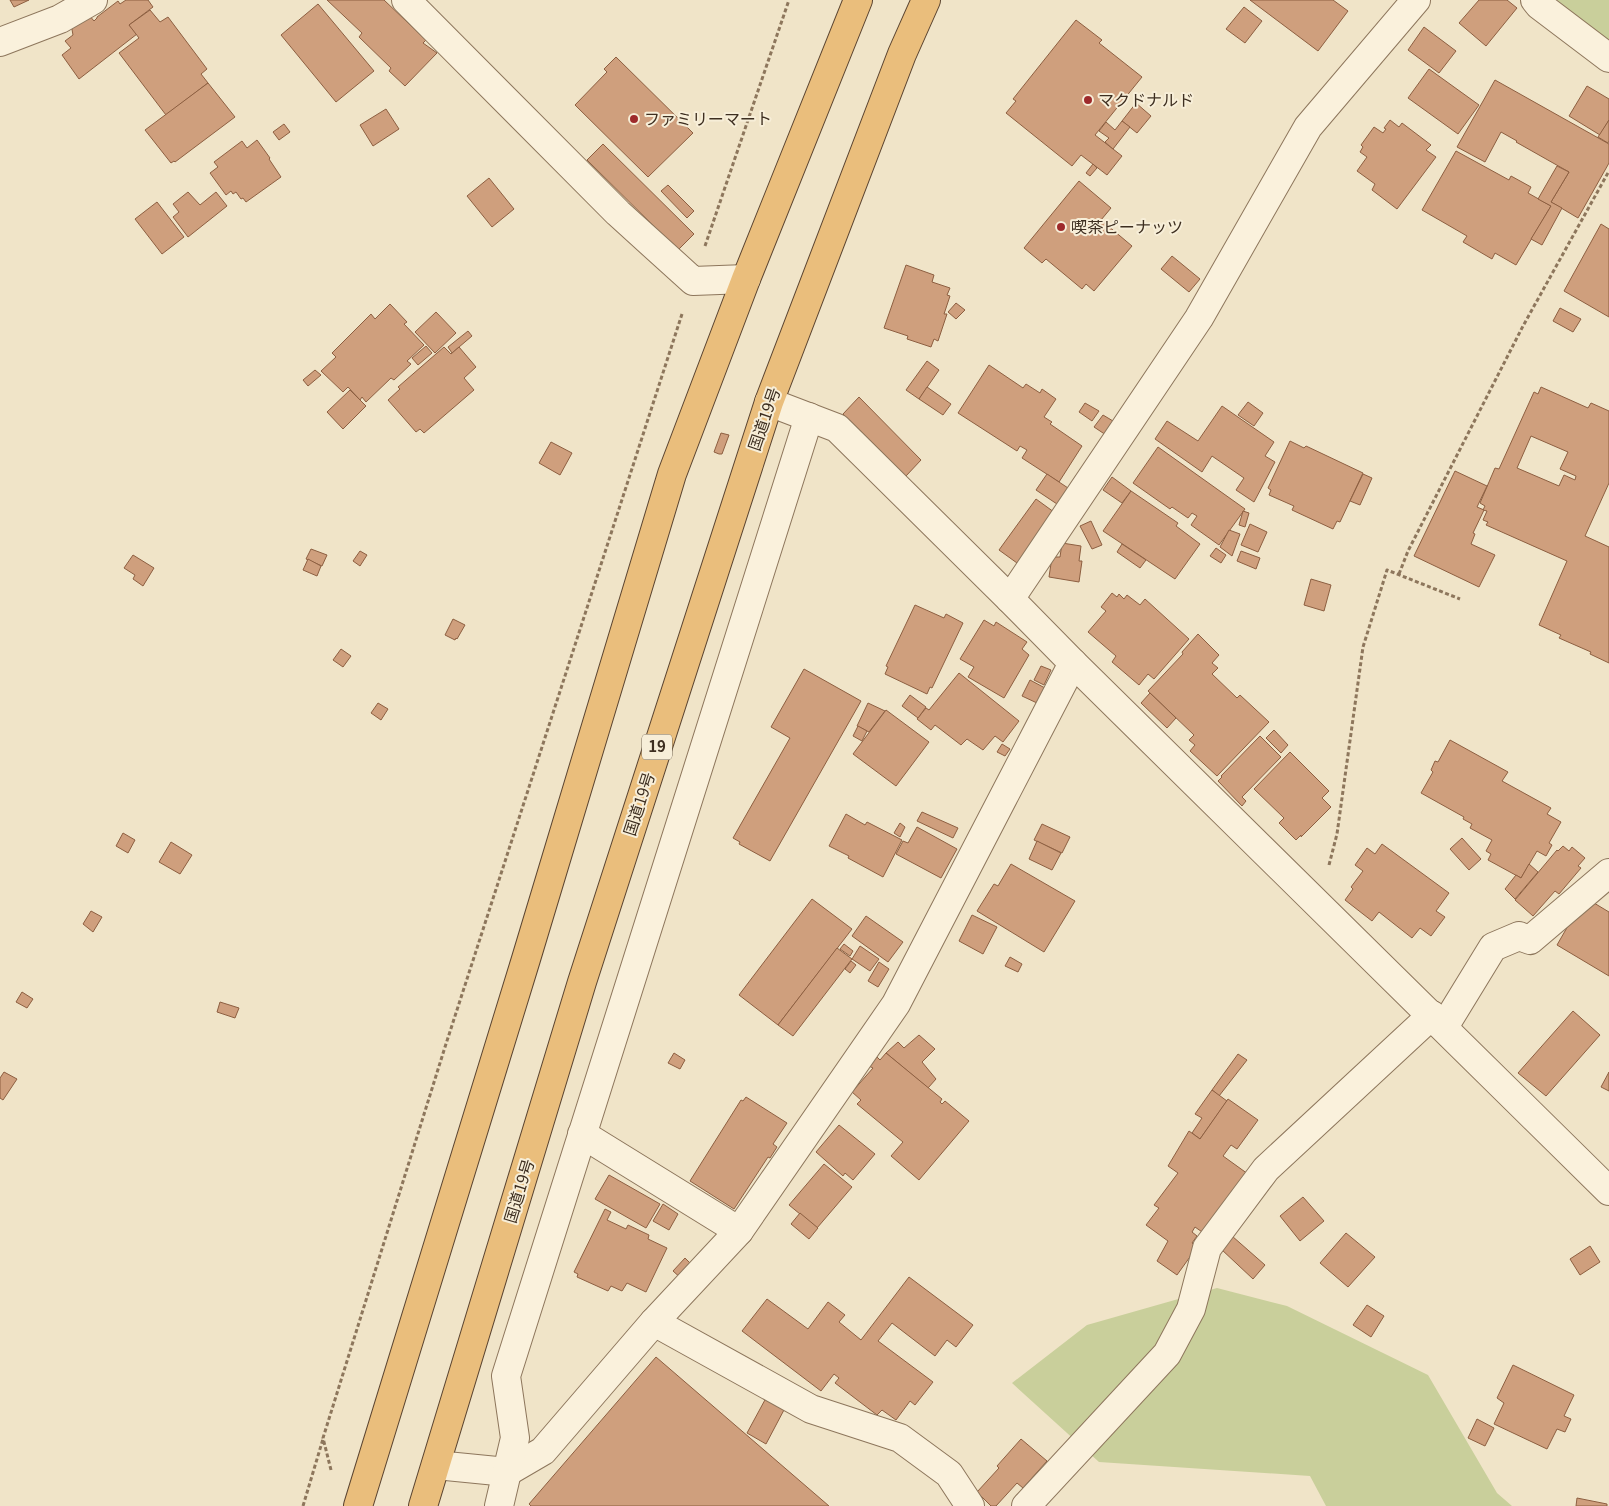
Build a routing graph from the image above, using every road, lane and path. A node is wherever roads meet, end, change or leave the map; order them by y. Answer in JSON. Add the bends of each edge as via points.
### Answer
{"nodes":[{"id":1,"x":93,"y":0,"type":"edge"},
{"id":2,"x":406,"y":0,"type":"edge"},
{"id":3,"x":789,"y":0,"type":"edge"},
{"id":4,"x":858,"y":0,"type":"edge"},
{"id":5,"x":926,"y":0,"type":"edge"},
{"id":6,"x":1416,"y":0,"type":"edge"},
{"id":7,"x":1535,"y":0,"type":"edge"},
{"id":8,"x":0,"y":42,"type":"edge"},
{"id":9,"x":1609,"y":58,"type":"edge"},
{"id":10,"x":1609,"y":171,"type":"edge"},
{"id":11,"x":746,"y":279,"type":"junction"},
{"id":12,"x":693,"y":281,"type":"junction"},
{"id":13,"x":769,"y":402,"type":"junction"},
{"id":14,"x":809,"y":417,"type":"junction"},
{"id":15,"x":1399,"y":574,"type":"junction"},
{"id":16,"x":1010,"y":599,"type":"junction"},
{"id":17,"x":1460,"y":599,"type":"dead end"},
{"id":18,"x":1073,"y":663,"type":"junction"},
{"id":19,"x":1609,"y":873,"type":"edge"},
{"id":20,"x":1319,"y":905,"type":"junction"},
{"id":21,"x":1438,"y":1021,"type":"junction"},
{"id":22,"x":582,"y":1134,"type":"junction"},
{"id":23,"x":1609,"y":1191,"type":"edge"},
{"id":24,"x":739,"y":1231,"type":"junction"},
{"id":25,"x":654,"y":1322,"type":"junction"},
{"id":26,"x":323,"y":1438,"type":"junction"},
{"id":27,"x":436,"y":1465,"type":"junction"},
{"id":28,"x":507,"y":1472,"type":"junction"},
{"id":29,"x":332,"y":1474,"type":"dead end"},
{"id":30,"x":303,"y":1506,"type":"edge"},
{"id":31,"x":358,"y":1506,"type":"edge"},
{"id":32,"x":423,"y":1506,"type":"edge"},
{"id":33,"x":499,"y":1506,"type":"edge"},
{"id":34,"x":970,"y":1506,"type":"edge"},
{"id":35,"x":1026,"y":1506,"type":"edge"}],
"edges":[{"from":1,"to":8,"type":"street","via":[[60,19]]},
{"from":2,"to":12,"type":"street","via":[[618,213]]},
{"from":3,"to":12,"type":"path"},
{"from":4,"to":11,"type":"highway"},
{"from":5,"to":13,"type":"highway","name":"国道19号","number":"19","via":[[902,54]]},
{"from":6,"to":16,"type":"street","via":[[1308,127],[1199,318]]},
{"from":7,"to":9,"type":"street"},
{"from":10,"to":15,"type":"path","via":[[1514,343],[1408,550]]},
{"from":11,"to":12,"type":"street"},
{"from":11,"to":31,"type":"highway","via":[[672,474]]},
{"from":12,"to":26,"type":"path","via":[[445,1047]]},
{"from":13,"to":14,"type":"street"},
{"from":13,"to":27,"type":"highway","name":"国道19号","number":"19","via":[[582,982]]},
{"from":14,"to":16,"type":"street","via":[[837,428]]},
{"from":14,"to":22,"type":"street"},
{"from":15,"to":17,"type":"path"},
{"from":15,"to":20,"type":"path","via":[[1387,570],[1363,646],[1338,834]]},
{"from":16,"to":18,"type":"street"},
{"from":18,"to":20,"type":"street"},
{"from":18,"to":24,"type":"street","via":[[896,1004]]},
{"from":19,"to":21,"type":"street","via":[[1530,940],[1519,936],[1492,947]]},
{"from":20,"to":21,"type":"street"},
{"from":21,"to":23,"type":"street"},
{"from":21,"to":35,"type":"street","via":[[1266,1169],[1207,1248],[1191,1309],[1167,1354]]},
{"from":22,"to":24,"type":"street"},
{"from":22,"to":28,"type":"street","via":[[506,1376],[516,1438]]},
{"from":24,"to":25,"type":"street"},
{"from":25,"to":28,"type":"street","via":[[543,1451]]},
{"from":25,"to":34,"type":"street","via":[[811,1409],[900,1438],[949,1474]]},
{"from":26,"to":29,"type":"path"},
{"from":26,"to":30,"type":"path"},
{"from":27,"to":28,"type":"street"},
{"from":27,"to":32,"type":"highway","name":"国道19号","number":"19"},
{"from":28,"to":33,"type":"street"}]}
